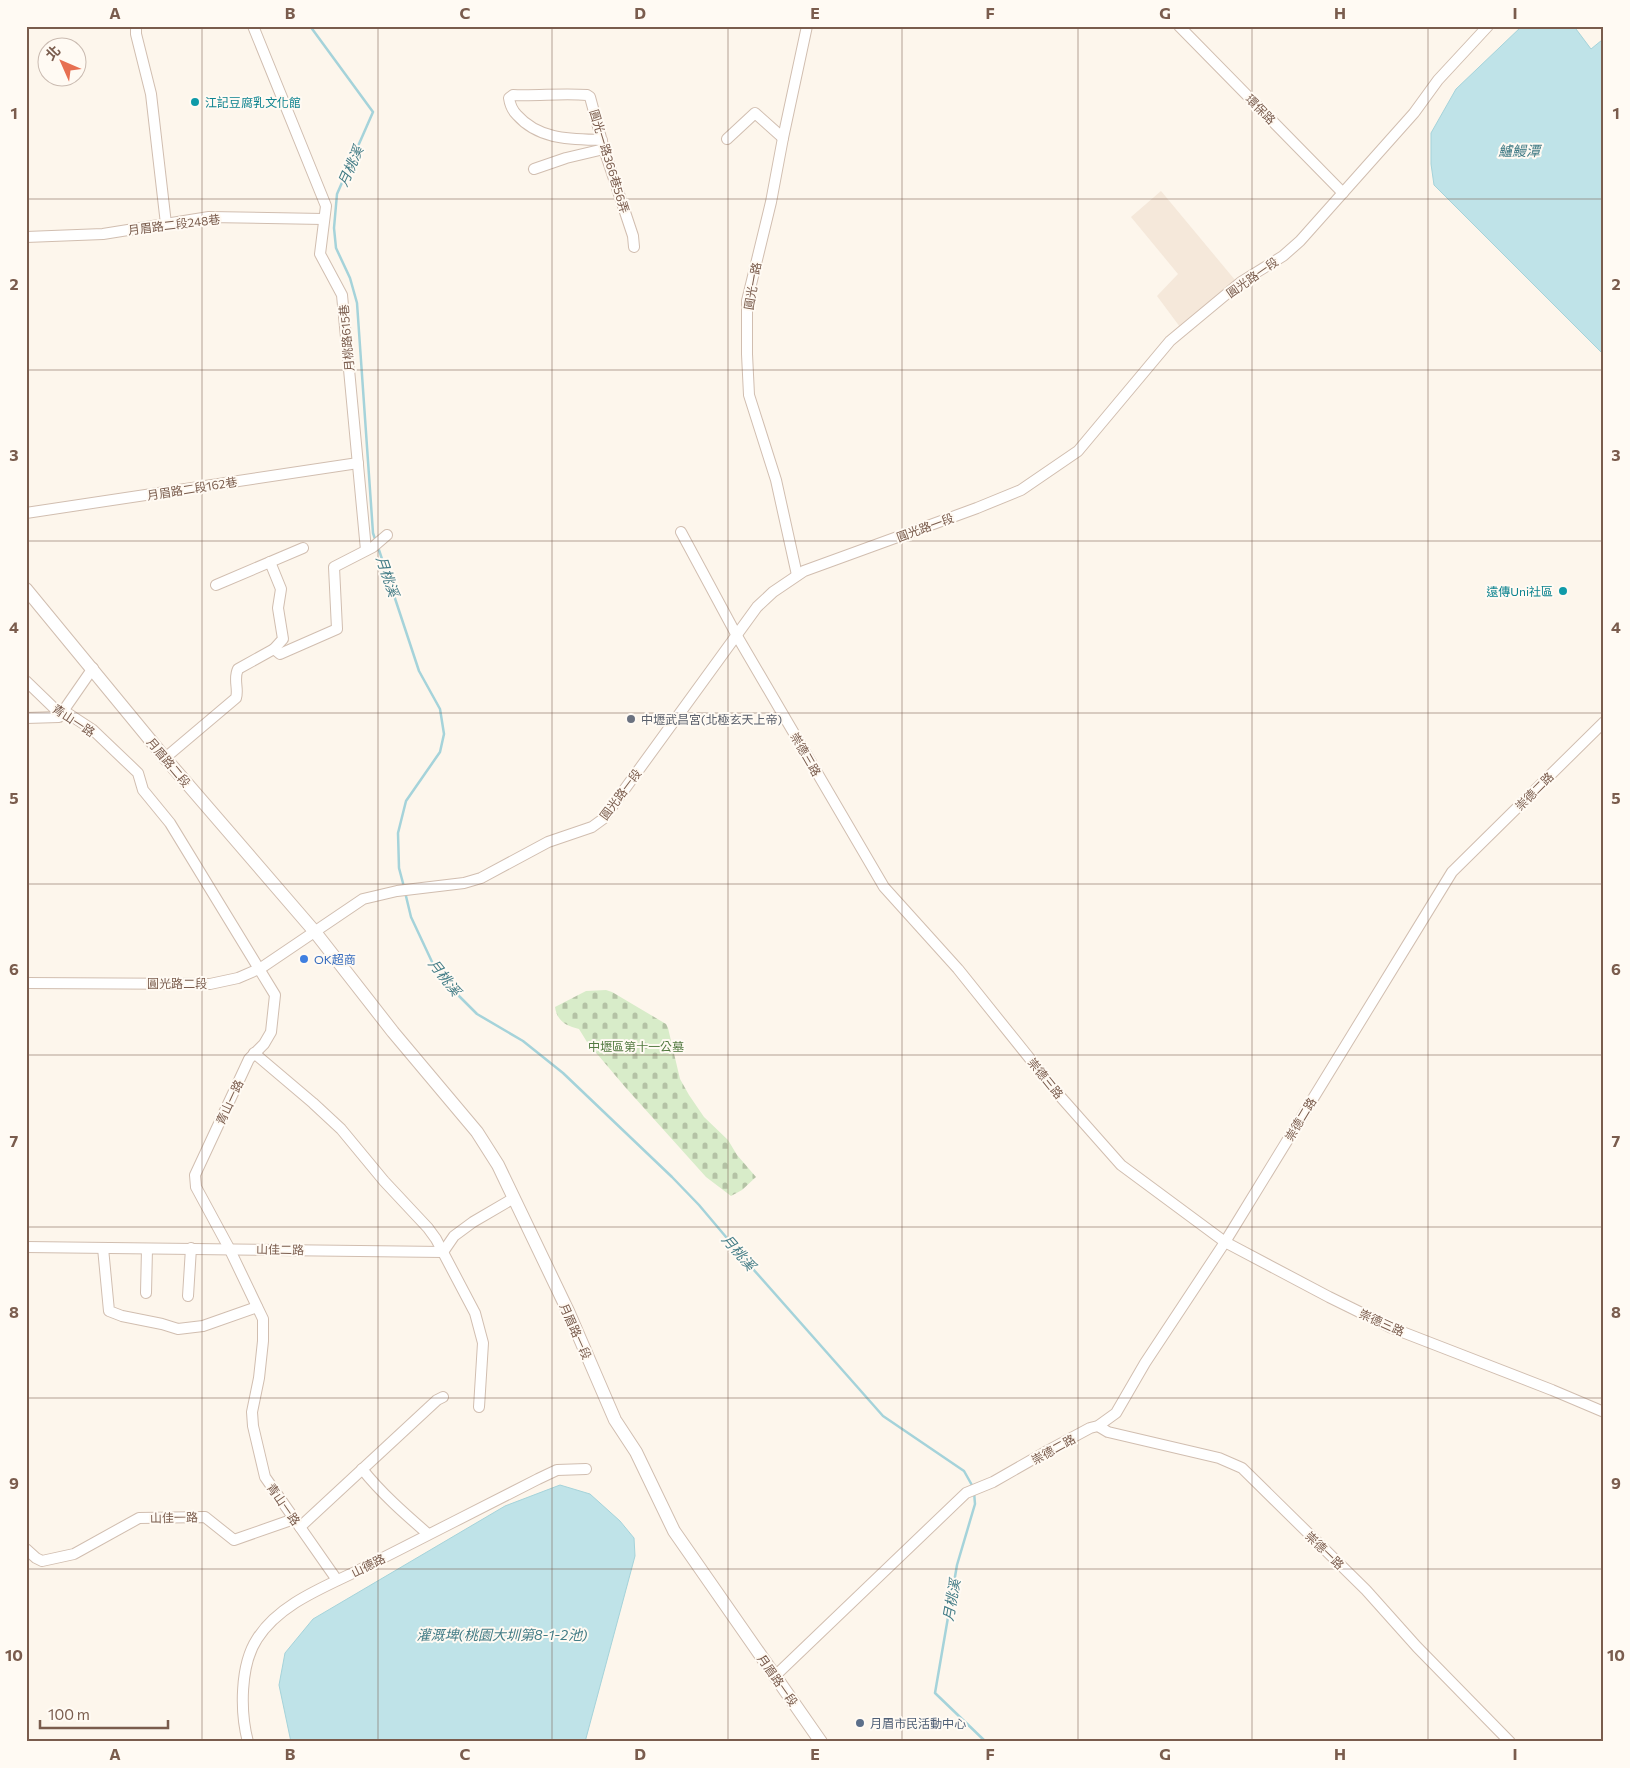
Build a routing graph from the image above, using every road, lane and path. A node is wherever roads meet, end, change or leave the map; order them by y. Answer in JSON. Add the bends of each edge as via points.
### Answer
{"nodes":[{"id":1,"x":136,"y":26,"type":"edge"},
{"id":2,"x":253,"y":26,"type":"edge"},
{"id":3,"x":807,"y":26,"type":"edge"},
{"id":4,"x":1179,"y":26,"type":"edge"},
{"id":5,"x":1488,"y":26,"type":"edge"},
{"id":6,"x":726,"y":138,"type":"dead end"},
{"id":7,"x":782,"y":138,"type":"junction"},
{"id":8,"x":603,"y":144,"type":"junction"},
{"id":9,"x":534,"y":169,"type":"dead end"},
{"id":10,"x":1344,"y":192,"type":"junction"},
{"id":11,"x":323,"y":219,"type":"junction"},
{"id":12,"x":166,"y":224,"type":"junction"},
{"id":13,"x":26,"y":237,"type":"edge"},
{"id":14,"x":634,"y":247,"type":"dead end"},
{"id":15,"x":358,"y":463,"type":"junction"},
{"id":16,"x":26,"y":513,"type":"edge"},
{"id":17,"x":681,"y":532,"type":"dead end"},
{"id":18,"x":387,"y":535,"type":"dead end"},
{"id":19,"x":302,"y":548,"type":"dead end"},
{"id":20,"x":369,"y":548,"type":"junction"},
{"id":21,"x":270,"y":562,"type":"junction"},
{"id":22,"x":797,"y":574,"type":"junction"},
{"id":23,"x":216,"y":584,"type":"dead end"},
{"id":24,"x":26,"y":589,"type":"edge"},
{"id":25,"x":737,"y":636,"type":"junction"},
{"id":26,"x":274,"y":649,"type":"junction"},
{"id":27,"x":93,"y":668,"type":"junction"},
{"id":28,"x":26,"y":682,"type":"edge"},
{"id":29,"x":64,"y":711,"type":"junction"},
{"id":30,"x":26,"y":718,"type":"edge"},
{"id":31,"x":1604,"y":722,"type":"edge"},
{"id":32,"x":166,"y":758,"type":"junction"},
{"id":33,"x":314,"y":932,"type":"junction"},
{"id":34,"x":260,"y":968,"type":"junction"},
{"id":35,"x":26,"y":983,"type":"edge"},
{"id":36,"x":254,"y":1053,"type":"junction"},
{"id":37,"x":514,"y":1198,"type":"junction"},
{"id":38,"x":1225,"y":1242,"type":"junction"},
{"id":39,"x":26,"y":1247,"type":"edge"},
{"id":40,"x":104,"y":1248,"type":"junction"},
{"id":41,"x":148,"y":1248,"type":"junction"},
{"id":42,"x":191,"y":1248,"type":"junction"},
{"id":43,"x":229,"y":1248,"type":"junction"},
{"id":44,"x":443,"y":1252,"type":"junction"},
{"id":45,"x":146,"y":1293,"type":"dead end"},
{"id":46,"x":188,"y":1296,"type":"dead end"},
{"id":47,"x":257,"y":1307,"type":"junction"},
{"id":48,"x":443,"y":1397,"type":"dead end"},
{"id":49,"x":479,"y":1407,"type":"dead end"},
{"id":50,"x":1604,"y":1412,"type":"edge"},
{"id":51,"x":1098,"y":1426,"type":"junction"},
{"id":52,"x":362,"y":1469,"type":"junction"},
{"id":53,"x":586,"y":1469,"type":"dead end"},
{"id":54,"x":297,"y":1523,"type":"junction"},
{"id":55,"x":428,"y":1534,"type":"junction"},
{"id":56,"x":26,"y":1550,"type":"edge"},
{"id":57,"x":337,"y":1580,"type":"junction"},
{"id":58,"x":776,"y":1676,"type":"junction"},
{"id":59,"x":246,"y":1741,"type":"edge"},
{"id":60,"x":821,"y":1742,"type":"edge"},
{"id":61,"x":1510,"y":1742,"type":"edge"}],
"edges":[{"from":1,"to":12,"type":"street","via":[[151,94]]},
{"from":2,"to":11,"type":"street","name":"月桃路615巷","via":[[326,206]]},
{"from":3,"to":7,"type":"street","name":"圓光一路"},
{"from":4,"to":10,"type":"street","name":"環保路"},
{"from":5,"to":10,"type":"street","name":"圓光路一段"},
{"from":6,"to":7,"type":"street","via":[[755,113]]},
{"from":7,"to":22,"type":"street","name":"圓光一路","via":[[771,202],[747,301],[747,354],[749,395],[776,480]]},
{"from":8,"to":8,"type":"street","name":"圓光一路366巷56弄","via":[[587,95],[513,95],[509,98],[512,109],[536,131]]},
{"from":8,"to":9,"type":"street"},
{"from":8,"to":14,"type":"street","name":"圓光一路366巷56弄","via":[[634,236]]},
{"from":10,"to":22,"type":"street","name":"圓光路一段","via":[[1283,256],[1241,282],[1170,341],[1078,451],[1021,490]]},
{"from":11,"to":12,"type":"street","name":"月眉路二段248巷","via":[[209,217]]},
{"from":11,"to":15,"type":"street","name":"月桃路615巷","via":[[320,254],[342,295]]},
{"from":12,"to":13,"type":"street","name":"月眉路二段248巷","via":[[103,234]]},
{"from":15,"to":16,"type":"street","name":"月眉路二段162巷"},
{"from":15,"to":20,"type":"street","name":"月桃路615巷"},
{"from":17,"to":25,"type":"street","name":"崇德三路"},
{"from":18,"to":20,"type":"street"},
{"from":19,"to":21,"type":"street"},
{"from":20,"to":26,"type":"street","via":[[334,567],[336,629],[280,654]]},
{"from":21,"to":23,"type":"street"},
{"from":21,"to":26,"type":"street","via":[[281,589],[278,608],[283,639]]},
{"from":22,"to":25,"type":"street","name":"圓光路一段","via":[[757,607]]},
{"from":24,"to":27,"type":"street","name":"月眉路二段"},
{"from":25,"to":33,"type":"street","name":"圓光路一段","via":[[604,819],[592,827],[548,842],[481,878],[363,899]]},
{"from":25,"to":38,"type":"street","name":"崇德三路","via":[[884,887],[958,968],[1121,1165]]},
{"from":26,"to":32,"type":"street","via":[[238,670],[236,698]]},
{"from":27,"to":29,"type":"street"},
{"from":27,"to":32,"type":"street","name":"月眉路二段"},
{"from":28,"to":29,"type":"street","name":"青山一路","via":[[55,709]]},
{"from":29,"to":30,"type":"street","via":[[59,717]]},
{"from":29,"to":34,"type":"street","name":"青山一路","via":[[93,730],[138,773],[143,790],[170,823]]},
{"from":31,"to":38,"type":"street","name":"崇德二路","via":[[1452,872]]},
{"from":32,"to":33,"type":"street","name":"月眉路二段"},
{"from":33,"to":34,"type":"street","name":"圓光路二段"},
{"from":33,"to":37,"type":"street","name":"月眉路一段","via":[[477,1132]]},
{"from":34,"to":35,"type":"street","name":"圓光路二段","via":[[238,978],[210,984]]},
{"from":34,"to":36,"type":"street","name":"青山一路","via":[[275,994],[271,1032]]},
{"from":36,"to":43,"type":"street","name":"青山一路","via":[[248,1059],[195,1176],[196,1187]]},
{"from":36,"to":44,"type":"street","via":[[341,1129],[428,1228]]},
{"from":37,"to":44,"type":"street","via":[[466,1226]]},
{"from":37,"to":58,"type":"street","name":"月眉路一段","via":[[616,1420],[636,1452],[674,1531]]},
{"from":38,"to":50,"type":"street","name":"崇德三路","via":[[1392,1328]]},
{"from":38,"to":51,"type":"street","name":"崇德二路","via":[[1116,1413]]},
{"from":39,"to":40,"type":"street","name":"山佳二路"},
{"from":40,"to":41,"type":"street","name":"山佳二路"},
{"from":40,"to":47,"type":"street","via":[[109,1310],[122,1316],[178,1329],[203,1326]]},
{"from":41,"to":42,"type":"street","name":"山佳二路"},
{"from":41,"to":45,"type":"street"},
{"from":42,"to":43,"type":"street","name":"山佳二路"},
{"from":42,"to":46,"type":"street"},
{"from":43,"to":44,"type":"street","name":"山佳二路"},
{"from":43,"to":47,"type":"street","name":"青山一路"},
{"from":44,"to":49,"type":"street","via":[[475,1313],[483,1343]]},
{"from":47,"to":54,"type":"street","name":"青山一路","via":[[263,1319],[263,1341],[252,1426],[265,1477]]},
{"from":48,"to":52,"type":"street","name":"山佳一路"},
{"from":51,"to":58,"type":"street","name":"崇德二路","via":[[994,1482],[966,1493]]},
{"from":51,"to":61,"type":"street","name":"崇德一路","via":[[1108,1432],[1219,1458],[1242,1468],[1366,1590],[1417,1648]]},
{"from":52,"to":54,"type":"street","name":"山佳一路"},
{"from":52,"to":55,"type":"street","via":[[389,1500]]},
{"from":53,"to":55,"type":"street","name":"山德路","via":[[557,1470]]},
{"from":54,"to":56,"type":"street","name":"山佳一路","via":[[234,1540],[205,1517],[139,1518],[74,1554],[42,1561]]},
{"from":54,"to":57,"type":"street","name":"青山一路"},
{"from":55,"to":57,"type":"street","name":"山德路"},
{"from":57,"to":59,"type":"street","name":"山德路","via":[[279,1613],[256,1639],[245,1666]]},
{"from":58,"to":60,"type":"street","name":"月眉路一段"}]}
